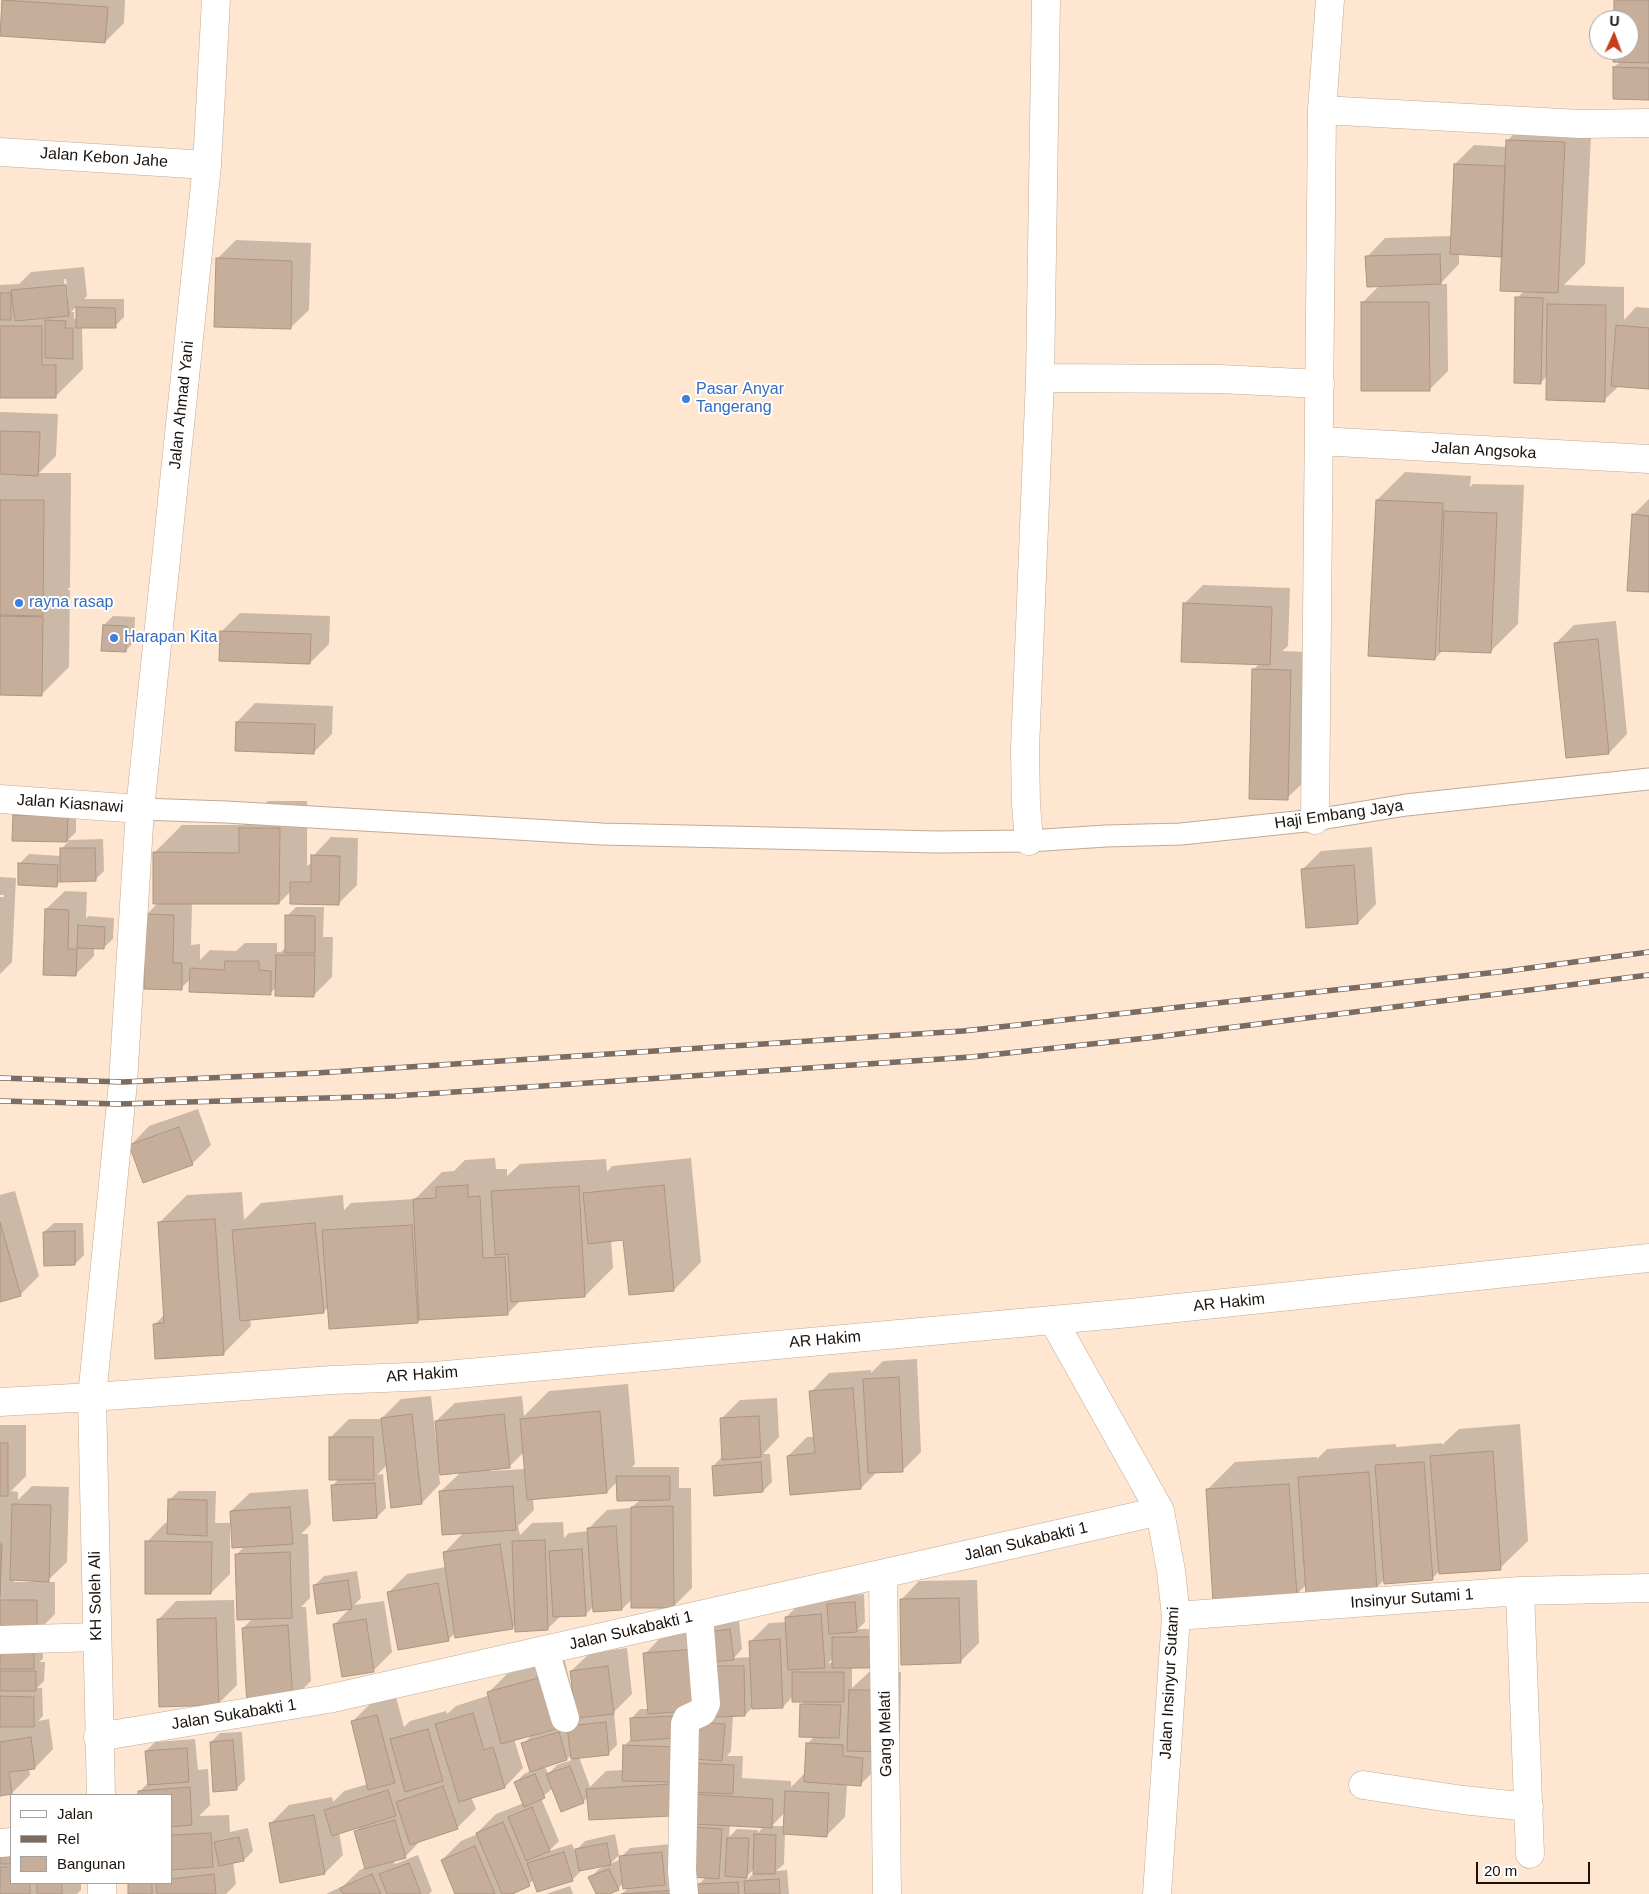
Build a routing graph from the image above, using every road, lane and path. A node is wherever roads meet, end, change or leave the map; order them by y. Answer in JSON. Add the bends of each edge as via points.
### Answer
{"nodes":[{"id":1,"x":216,"y":0,"type":"edge"},
{"id":2,"x":1046,"y":0,"type":"edge"},
{"id":3,"x":1330,"y":0,"type":"edge"},
{"id":4,"x":1322,"y":110,"type":"junction"},
{"id":5,"x":1649,"y":123,"type":"edge"},
{"id":6,"x":0,"y":152,"type":"edge"},
{"id":7,"x":207,"y":165,"type":"junction"},
{"id":8,"x":1040,"y":378,"type":"junction"},
{"id":9,"x":1320,"y":384,"type":"junction"},
{"id":10,"x":1319,"y":441,"type":"junction"},
{"id":11,"x":1649,"y":459,"type":"edge"},
{"id":12,"x":1649,"y":779,"type":"edge"},
{"id":13,"x":0,"y":799,"type":"edge"},
{"id":14,"x":140,"y":809,"type":"junction"},
{"id":15,"x":1315,"y":820,"type":"junction"},
{"id":16,"x":1029,"y":841,"type":"junction"},
{"id":17,"x":1649,"y":1258,"type":"edge"},
{"id":18,"x":1053,"y":1320,"type":"junction"},
{"id":19,"x":92,"y":1397,"type":"junction"},
{"id":20,"x":0,"y":1402,"type":"edge"},
{"id":21,"x":1160,"y":1511,"type":"junction"},
{"id":22,"x":884,"y":1574,"type":"junction"},
{"id":23,"x":1649,"y":1588,"type":"edge"},
{"id":24,"x":1520,"y":1591,"type":"junction"},
{"id":25,"x":699,"y":1616,"type":"junction"},
{"id":26,"x":1176,"y":1616,"type":"junction"},
{"id":27,"x":97,"y":1637,"type":"junction"},
{"id":28,"x":0,"y":1640,"type":"edge"},
{"id":29,"x":545,"y":1651,"type":"junction"},
{"id":30,"x":565,"y":1718,"type":"dead end"},
{"id":31,"x":98,"y":1737,"type":"junction"},
{"id":32,"x":1363,"y":1785,"type":"dead end"},
{"id":33,"x":100,"y":1794,"type":"edge"},
{"id":34,"x":1528,"y":1807,"type":"junction"},
{"id":35,"x":1530,"y":1854,"type":"dead end"},
{"id":36,"x":684,"y":1894,"type":"edge"},
{"id":37,"x":887,"y":1894,"type":"edge"},
{"id":38,"x":1157,"y":1894,"type":"edge"}],
"edges":[{"from":1,"to":7,"type":"street","name":"Jalan Ahmad Yani"},
{"from":2,"to":8,"type":"street"},
{"from":3,"to":4,"type":"street"},
{"from":4,"to":5,"type":"street","via":[[1580,124]]},
{"from":4,"to":9,"type":"street"},
{"from":6,"to":7,"type":"street","name":"Jalan Kebon Jahe"},
{"from":7,"to":14,"type":"street","name":"Jalan Ahmad Yani"},
{"from":8,"to":9,"type":"street"},
{"from":8,"to":16,"type":"street","via":[[1025,750]]},
{"from":9,"to":10,"type":"street"},
{"from":10,"to":11,"type":"street","name":"Jalan Angsoka"},
{"from":10,"to":15,"type":"street"},
{"from":12,"to":15,"type":"lane","name":"Haji Embang Jaya","via":[[1406,805]]},
{"from":13,"to":14,"type":"street","name":"Jalan Kiasnawi"},
{"from":14,"to":16,"type":"lane","name":"Haji Embang Jaya","via":[[602,834],[937,842]]},
{"from":14,"to":19,"type":"street","name":"Jalan Ahmad Yani","via":[[122,1082]]},
{"from":15,"to":16,"type":"lane","name":"Haji Embang Jaya","via":[[1181,834]]},
{"from":17,"to":18,"type":"street","name":"AR Hakim"},
{"from":18,"to":19,"type":"street","name":"AR Hakim","via":[[435,1376]]},
{"from":18,"to":21,"type":"street","name":"Jalan Insinyur Sutami"},
{"from":19,"to":20,"type":"street","name":"AR Hakim"},
{"from":19,"to":27,"type":"street","name":"KH Soleh Ali"},
{"from":21,"to":22,"type":"street","name":"Jalan Sukabakti 1"},
{"from":21,"to":26,"type":"street","name":"Jalan Insinyur Sutami"},
{"from":22,"to":25,"type":"street","name":"Jalan Sukabakti 1"},
{"from":22,"to":37,"type":"street","name":"Gang Melati"},
{"from":23,"to":24,"type":"street","name":"Insinyur Sutami 1"},
{"from":24,"to":26,"type":"street","name":"Insinyur Sutami 1"},
{"from":24,"to":34,"type":"street"},
{"from":25,"to":29,"type":"street","name":"Jalan Sukabakti 1"},
{"from":25,"to":36,"type":"street","via":[[706,1704],[702,1712],[687,1719],[685,1724]]},
{"from":26,"to":38,"type":"street","name":"Jalan Insinyur Sutami"},
{"from":27,"to":28,"type":"street"},
{"from":27,"to":31,"type":"street","name":"KH Soleh Ali"},
{"from":29,"to":30,"type":"street"},
{"from":29,"to":31,"type":"street","name":"Jalan Sukabakti 1","via":[[328,1699]]},
{"from":31,"to":33,"type":"street","name":"KH Soleh Ali"},
{"from":32,"to":34,"type":"street"},
{"from":34,"to":35,"type":"street"}]}
